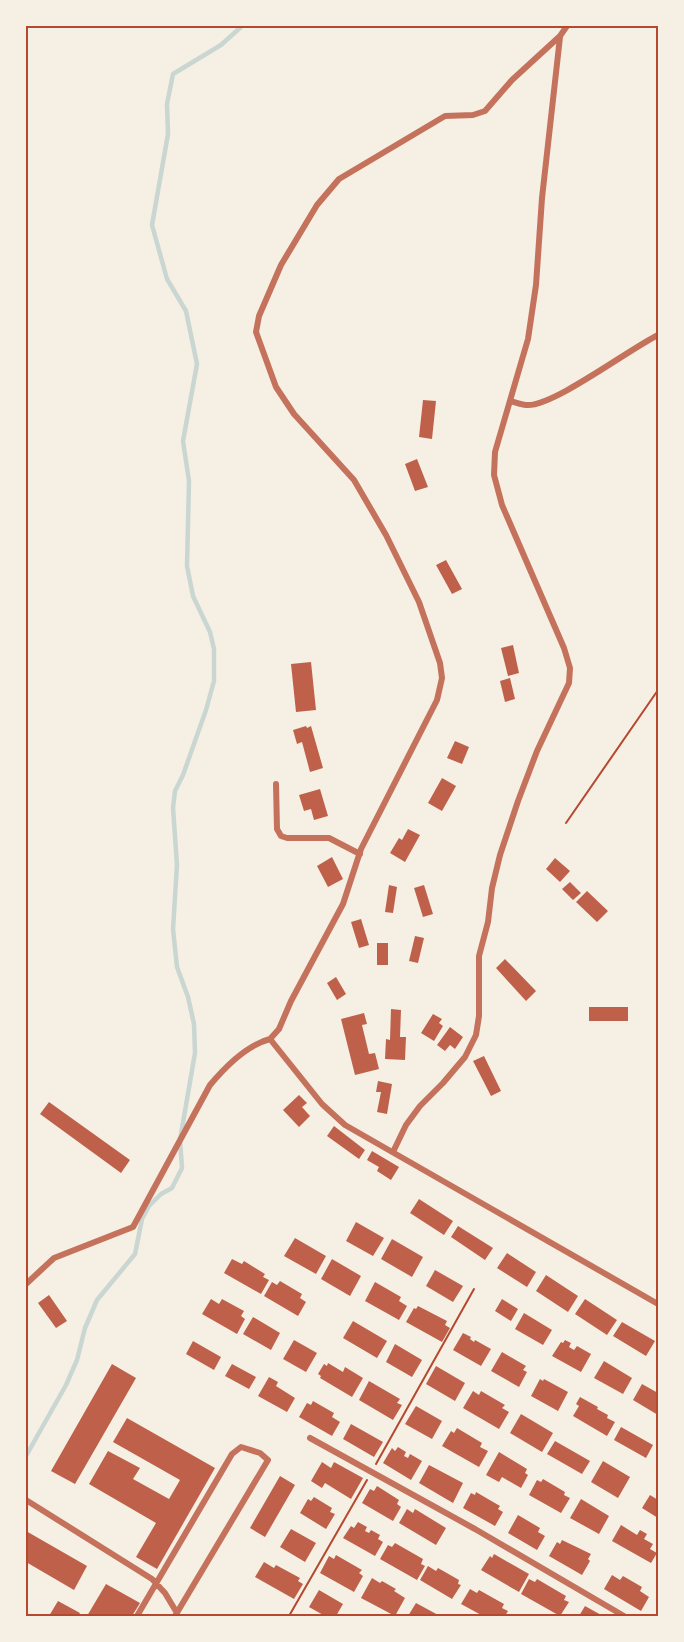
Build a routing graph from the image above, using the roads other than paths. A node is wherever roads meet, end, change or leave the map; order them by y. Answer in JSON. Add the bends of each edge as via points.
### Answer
{"nodes":[{"id":1,"x":567,"y":26,"type":"edge"},
{"id":2,"x":560,"y":36,"type":"junction"},
{"id":3,"x":658,"y":335,"type":"edge"},
{"id":4,"x":510,"y":401,"type":"junction"},
{"id":5,"x":276,"y":784,"type":"dead end"},
{"id":6,"x":360,"y":854,"type":"junction"},
{"id":7,"x":270,"y":1039,"type":"junction"},
{"id":8,"x":393,"y":1152,"type":"junction"},
{"id":9,"x":26,"y":1284,"type":"edge"},
{"id":10,"x":658,"y":1304,"type":"edge"},
{"id":11,"x":310,"y":1438,"type":"dead end"},
{"id":12,"x":26,"y":1500,"type":"edge"},
{"id":13,"x":156,"y":1583,"type":"junction"},
{"id":14,"x":176,"y":1615,"type":"edge"},
{"id":15,"x":136,"y":1617,"type":"edge"},
{"id":16,"x":624,"y":1617,"type":"edge"}],
"edges":[{"from":1,"to":2,"type":"street"},
{"from":2,"to":4,"type":"street","via":[[536,285],[528,339]]},
{"from":2,"to":6,"type":"street","via":[[485,111],[445,116],[339,179],[317,205],[281,265],[259,316],[256,332],[276,387],[294,414],[354,480],[419,602],[440,663],[442,678],[437,700]]},
{"from":3,"to":4,"type":"street","via":[[549,400],[528,405]]},
{"from":4,"to":8,"type":"street","via":[[495,452],[494,475],[502,505],[564,648],[570,668],[569,682],[537,751],[500,855],[479,956],[476,1035],[465,1057],[406,1125]]},
{"from":5,"to":6,"type":"street","via":[[277,829],[281,836],[329,838]]},
{"from":6,"to":7,"type":"street","via":[[343,904],[279,1029]]},
{"from":7,"to":8,"type":"street","via":[[322,1104],[345,1125]]},
{"from":7,"to":9,"type":"street","via":[[239,1057],[210,1085],[133,1227],[54,1258]]},
{"from":8,"to":10,"type":"street"},
{"from":11,"to":16,"type":"street"},
{"from":12,"to":13,"type":"street"},
{"from":13,"to":14,"type":"street"},
{"from":13,"to":14,"type":"street","via":[[232,1454],[241,1447],[260,1453],[268,1460]]},
{"from":13,"to":15,"type":"street"}]}
